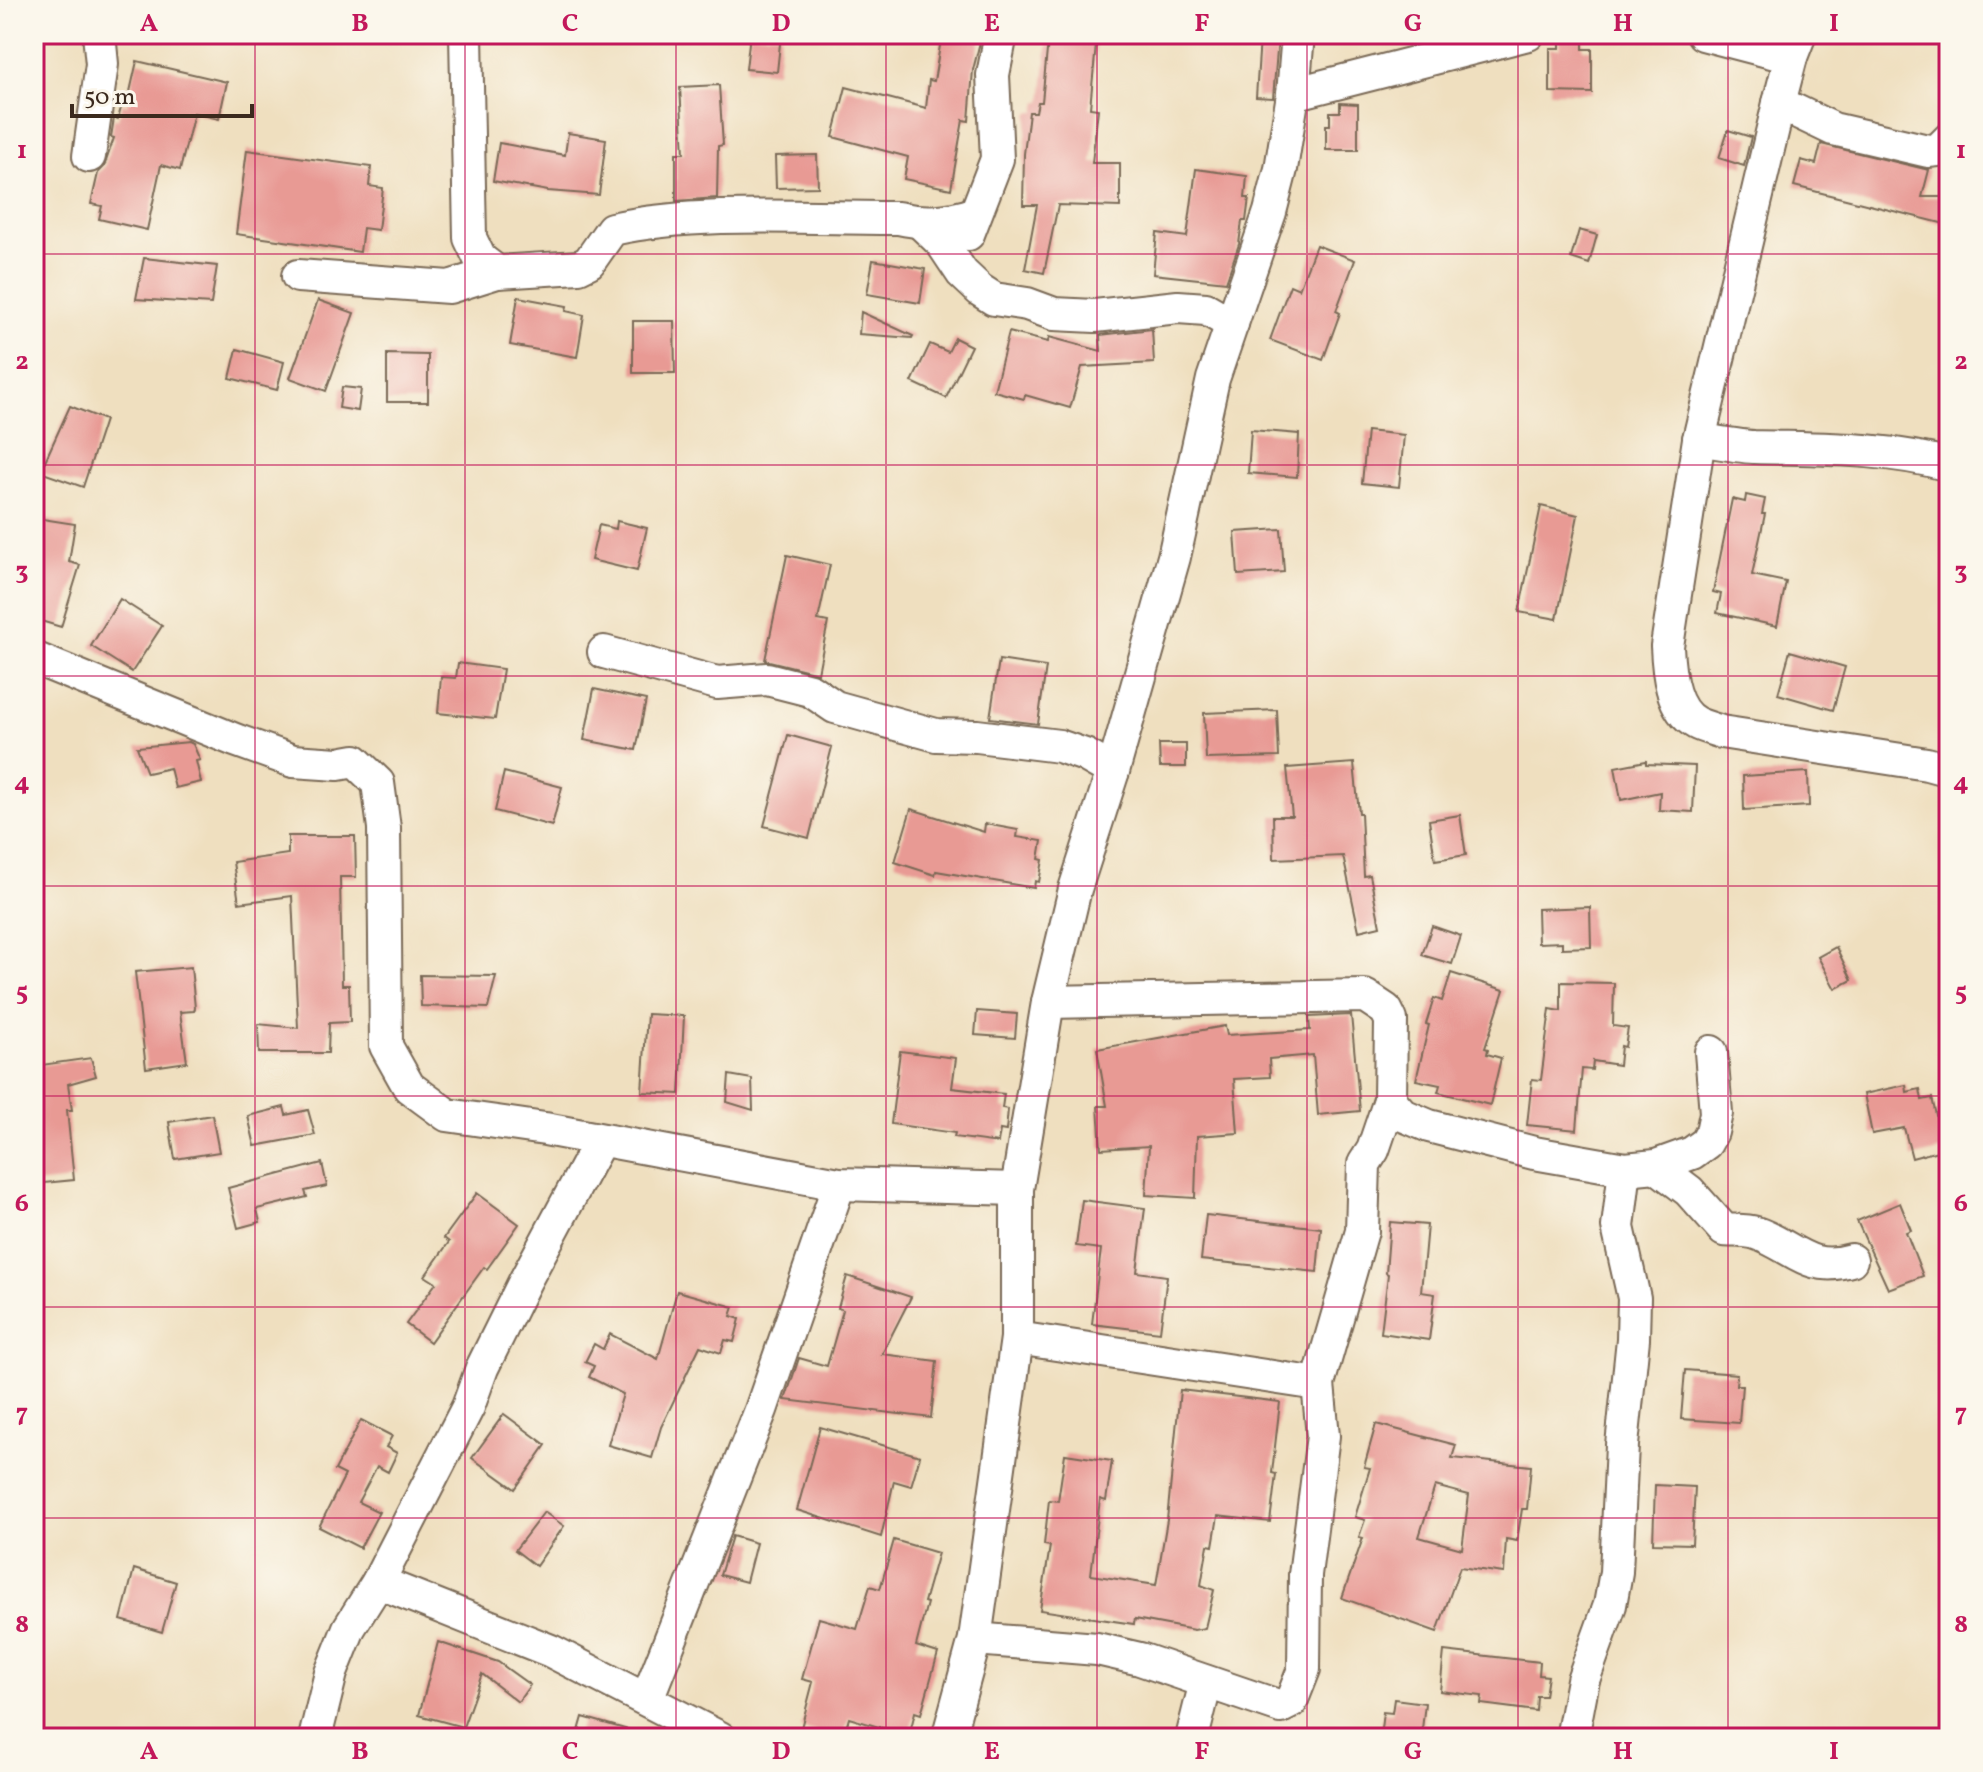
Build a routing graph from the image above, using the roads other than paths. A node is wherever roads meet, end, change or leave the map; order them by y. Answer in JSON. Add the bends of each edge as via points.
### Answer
{"nodes":[{"id":1,"x":99,"y":34,"type":"edge"},
{"id":2,"x":466,"y":34,"type":"edge"},
{"id":3,"x":1001,"y":34,"type":"edge"},
{"id":4,"x":1298,"y":34,"type":"edge"},
{"id":5,"x":1528,"y":34,"type":"edge"},
{"id":6,"x":1703,"y":34,"type":"edge"},
{"id":7,"x":1795,"y":46,"type":"edge"},
{"id":8,"x":1293,"y":94,"type":"junction"},
{"id":9,"x":1779,"y":103,"type":"junction"},
{"id":10,"x":1949,"y":139,"type":"edge"},
{"id":11,"x":89,"y":156,"type":"dead end"},
{"id":12,"x":974,"y":214,"type":"junction"},
{"id":13,"x":922,"y":224,"type":"junction"},
{"id":14,"x":497,"y":272,"type":"junction"},
{"id":15,"x":962,"y":273,"type":"junction"},
{"id":16,"x":298,"y":276,"type":"dead end"},
{"id":17,"x":1232,"y":324,"type":"junction"},
{"id":18,"x":1699,"y":439,"type":"junction"},
{"id":19,"x":1949,"y":465,"type":"edge"},
{"id":20,"x":604,"y":652,"type":"dead end"},
{"id":21,"x":34,"y":658,"type":"edge"},
{"id":22,"x":1949,"y":770,"type":"edge"},
{"id":23,"x":1113,"y":771,"type":"junction"},
{"id":24,"x":1048,"y":1002,"type":"junction"},
{"id":25,"x":1711,"y":1052,"type":"dead end"},
{"id":26,"x":1390,"y":1100,"type":"junction"},
{"id":27,"x":600,"y":1141,"type":"junction"},
{"id":28,"x":1641,"y":1167,"type":"junction"},
{"id":29,"x":839,"y":1184,"type":"junction"},
{"id":30,"x":1017,"y":1189,"type":"junction"},
{"id":31,"x":1851,"y":1260,"type":"dead end"},
{"id":32,"x":1017,"y":1338,"type":"junction"},
{"id":33,"x":1318,"y":1384,"type":"junction"},
{"id":34,"x":378,"y":1582,"type":"junction"},
{"id":35,"x":975,"y":1639,"type":"junction"},
{"id":36,"x":1206,"y":1682,"type":"junction"},
{"id":37,"x":647,"y":1699,"type":"junction"},
{"id":38,"x":315,"y":1738,"type":"edge"},
{"id":39,"x":720,"y":1738,"type":"edge"},
{"id":40,"x":948,"y":1738,"type":"edge"},
{"id":41,"x":1192,"y":1738,"type":"edge"},
{"id":42,"x":1572,"y":1738,"type":"edge"}],
"edges":[{"from":1,"to":11,"type":"street","via":[[102,64]]},
{"from":2,"to":14,"type":"street","via":[[470,238],[480,259]]},
{"from":3,"to":12,"type":"street","via":[[993,75],[997,159]]},
{"from":4,"to":8,"type":"street"},
{"from":5,"to":8,"type":"street"},
{"from":6,"to":7,"type":"street"},
{"from":7,"to":9,"type":"street"},
{"from":8,"to":17,"type":"street","via":[[1270,212]]},
{"from":9,"to":10,"type":"street","via":[[1833,129],[1928,151],[1938,150]]},
{"from":9,"to":18,"type":"street"},
{"from":12,"to":13,"type":"street"},
{"from":12,"to":15,"type":"street"},
{"from":13,"to":14,"type":"street","via":[[898,218],[722,218],[631,225],[612,229],[589,262],[579,267]]},
{"from":13,"to":15,"type":"street"},
{"from":14,"to":16,"type":"street","via":[[449,287]]},
{"from":15,"to":17,"type":"street","via":[[994,299],[1054,314],[1095,316],[1178,307],[1206,309]]},
{"from":17,"to":23,"type":"street","via":[[1213,379],[1174,557]]},
{"from":18,"to":19,"type":"street","via":[[1752,447],[1887,452]]},
{"from":18,"to":22,"type":"street","via":[[1667,646],[1669,676],[1679,704],[1693,721],[1721,732]]},
{"from":20,"to":23,"type":"street","via":[[717,683],[767,679],[810,690],[835,707],[936,735],[1059,746]]},
{"from":21,"to":27,"type":"street","via":[[293,761],[355,761],[378,783],[384,828],[386,1046],[409,1087],[447,1115]]},
{"from":23,"to":24,"type":"street","via":[[1075,889]]},
{"from":24,"to":26,"type":"street","via":[[1365,996],[1391,1020]]},
{"from":24,"to":30,"type":"street"},
{"from":25,"to":28,"type":"street","via":[[1716,1113],[1706,1143],[1692,1153]]},
{"from":26,"to":28,"type":"street","via":[[1403,1115],[1429,1126],[1534,1153]]},
{"from":26,"to":33,"type":"street","via":[[1364,1164],[1362,1231]]},
{"from":27,"to":29,"type":"street"},
{"from":27,"to":34,"type":"street","via":[[517,1295],[468,1407]]},
{"from":28,"to":31,"type":"street","via":[[1689,1191],[1724,1230],[1753,1232],[1816,1264]]},
{"from":28,"to":42,"type":"street","via":[[1618,1227],[1634,1298],[1616,1572],[1583,1680]]},
{"from":29,"to":30,"type":"street"},
{"from":29,"to":37,"type":"street","via":[[761,1410]]},
{"from":30,"to":32,"type":"street"},
{"from":32,"to":33,"type":"street"},
{"from":32,"to":35,"type":"street"},
{"from":33,"to":36,"type":"street","via":[[1323,1436],[1305,1575],[1304,1669],[1296,1695],[1281,1707]]},
{"from":34,"to":37,"type":"street","via":[[551,1651]]},
{"from":34,"to":38,"type":"street","via":[[344,1639]]},
{"from":35,"to":36,"type":"street","via":[[1097,1649]]},
{"from":35,"to":40,"type":"street"},
{"from":36,"to":41,"type":"street"},
{"from":37,"to":39,"type":"street"}]}
